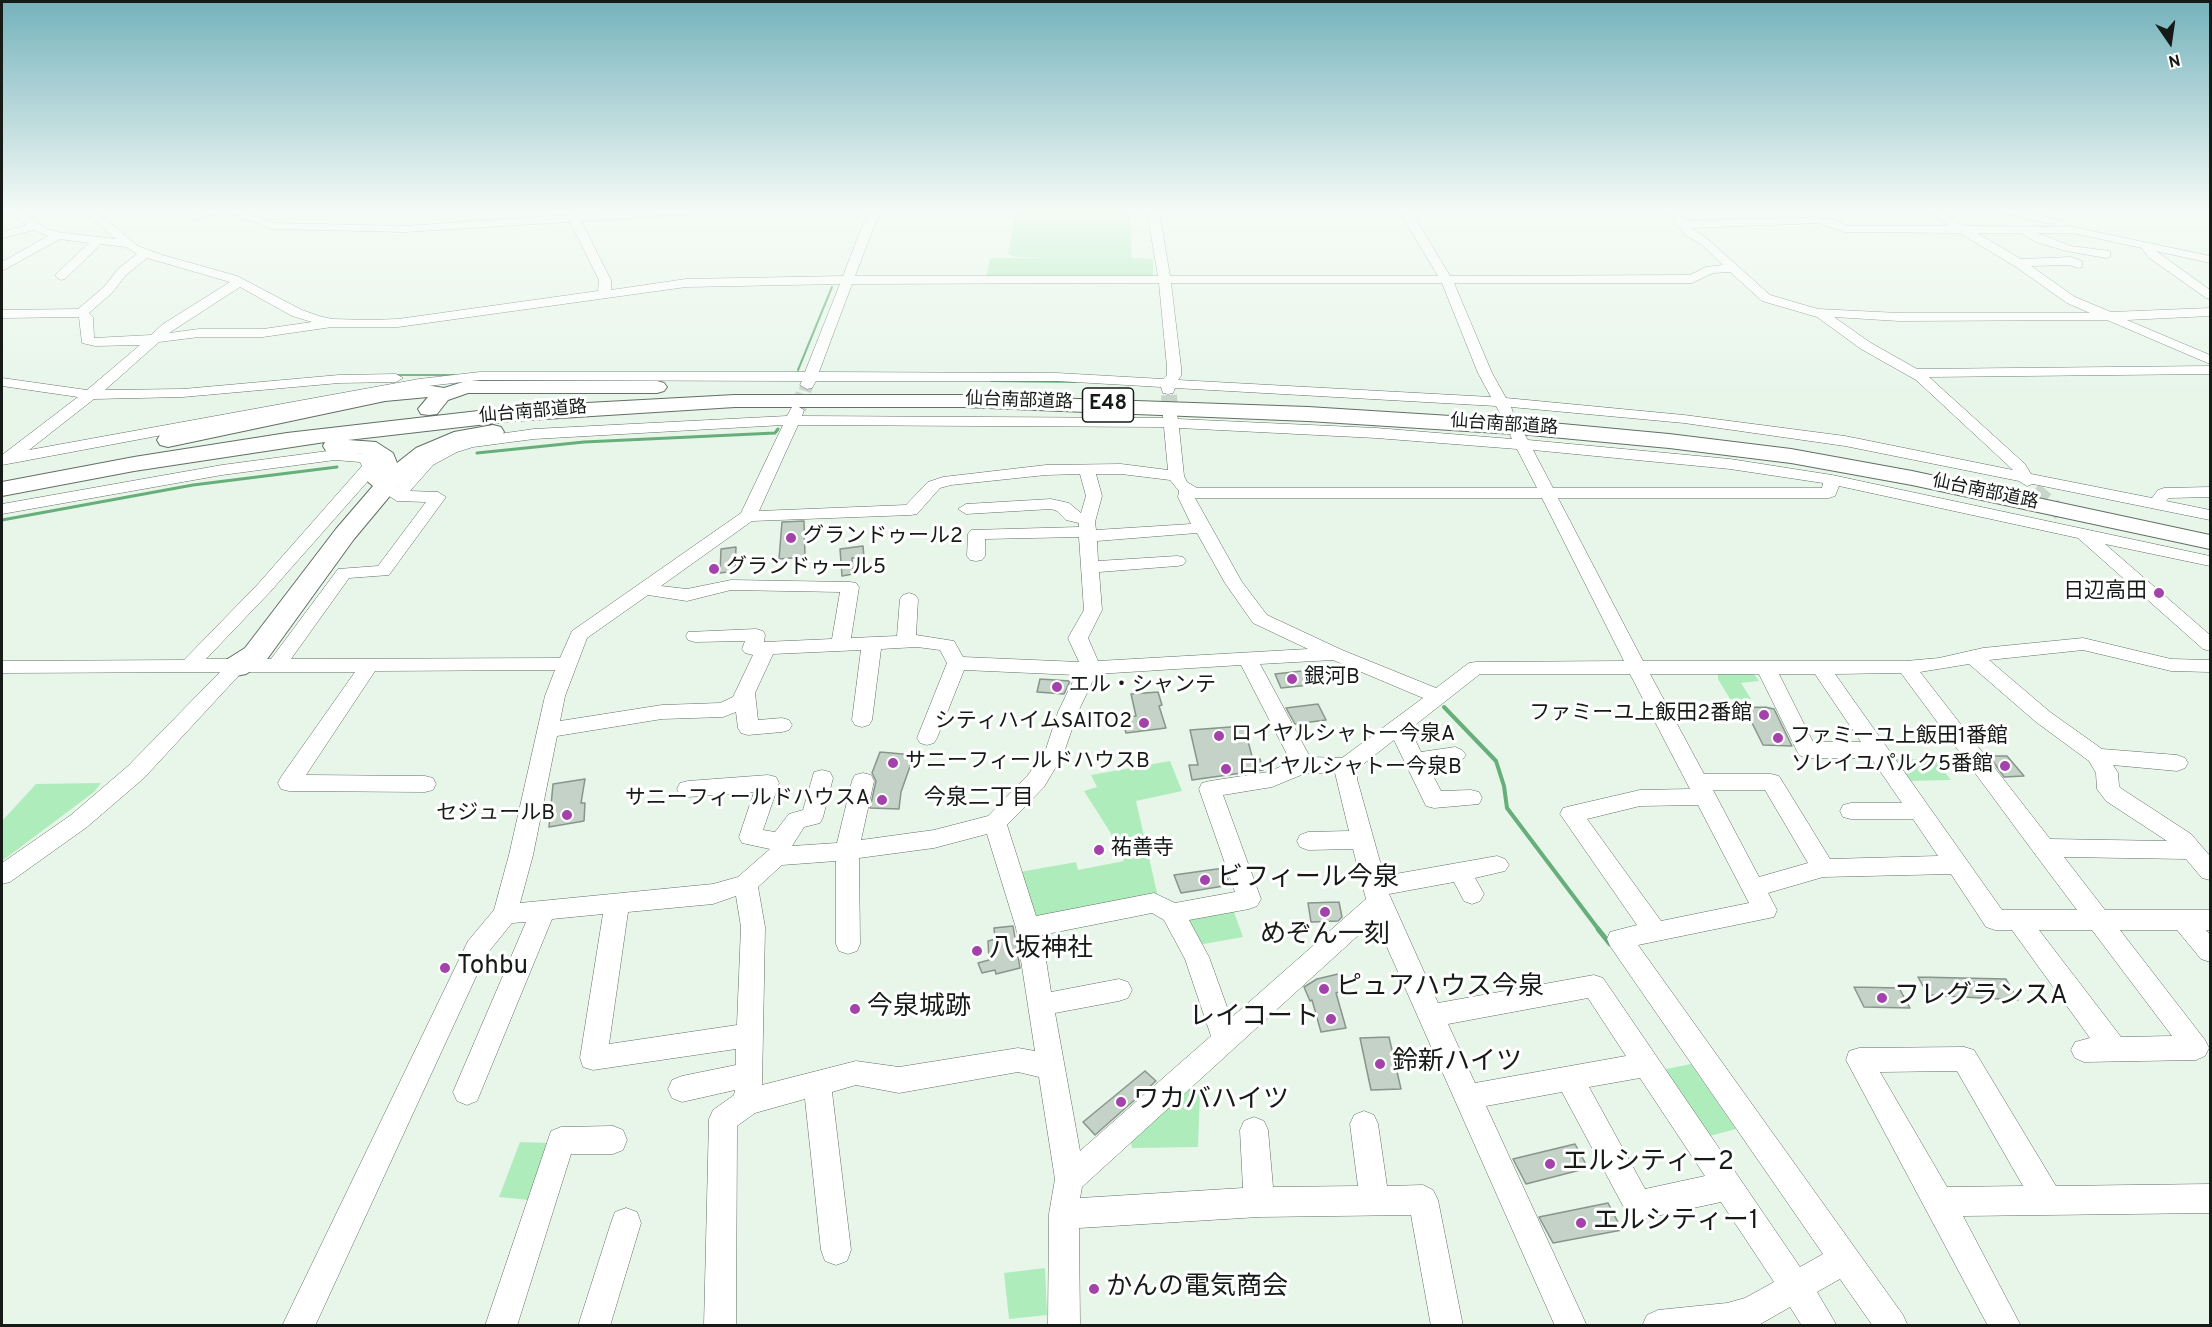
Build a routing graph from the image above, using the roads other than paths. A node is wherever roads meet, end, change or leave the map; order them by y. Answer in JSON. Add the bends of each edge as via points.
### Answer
{"nodes":[{"id":1,"x":64,"y":273,"type":"edge"},
{"id":2,"x":121,"y":273,"type":"edge"},
{"id":3,"x":216,"y":273,"type":"edge"},
{"id":4,"x":601,"y":273,"type":"edge"},
{"id":5,"x":851,"y":273,"type":"edge"},
{"id":6,"x":1165,"y":273,"type":"edge"},
{"id":7,"x":1443,"y":273,"type":"edge"},
{"id":8,"x":1704,"y":273,"type":"edge"},
{"id":9,"x":1739,"y":273,"type":"edge"},
{"id":10,"x":2032,"y":273,"type":"edge"},
{"id":11,"x":2179,"y":273,"type":"edge"},
{"id":12,"x":61,"y":276,"type":"dead end"},
{"id":13,"x":848,"y":280,"type":"junction"},
{"id":14,"x":1447,"y":280,"type":"junction"},
{"id":15,"x":1166,"y":281,"type":"junction"},
{"id":16,"x":238,"y":283,"type":"junction"},
{"id":17,"x":604,"y":295,"type":"junction"},
{"id":18,"x":2211,"y":295,"type":"edge"},
{"id":19,"x":1809,"y":312,"type":"junction"},
{"id":20,"x":2211,"y":312,"type":"edge"},
{"id":21,"x":81,"y":313,"type":"junction"},
{"id":22,"x":2,"y":314,"type":"edge"},
{"id":23,"x":2106,"y":316,"type":"junction"},
{"id":24,"x":332,"y":323,"type":"junction"},
{"id":25,"x":155,"y":338,"type":"junction"},
{"id":26,"x":2211,"y":360,"type":"edge"},
{"id":27,"x":2211,"y":370,"type":"edge"},
{"id":28,"x":1915,"y":373,"type":"junction"},
{"id":29,"x":808,"y":380,"type":"junction"},
{"id":30,"x":2,"y":382,"type":"edge"},
{"id":31,"x":1168,"y":388,"type":"junction"},
{"id":32,"x":836,"y":392,"type":"junction"},
{"id":33,"x":91,"y":395,"type":"junction"},
{"id":34,"x":964,"y":401,"type":"junction"},
{"id":35,"x":431,"y":408,"type":"junction"},
{"id":36,"x":1503,"y":408,"type":"junction"},
{"id":37,"x":796,"y":414,"type":"junction"},
{"id":38,"x":1170,"y":417,"type":"junction"},
{"id":39,"x":1520,"y":438,"type":"junction"},
{"id":40,"x":3,"y":468,"type":"edge"},
{"id":41,"x":1088,"y":470,"type":"junction"},
{"id":42,"x":2023,"y":476,"type":"junction"},
{"id":43,"x":385,"y":480,"type":"junction"},
{"id":44,"x":1832,"y":480,"type":"junction"},
{"id":45,"x":1182,"y":483,"type":"junction"},
{"id":46,"x":2,"y":490,"type":"edge"},
{"id":47,"x":2034,"y":490,"type":"tunnel mouth"},
{"id":48,"x":2211,"y":492,"type":"edge"},
{"id":49,"x":1548,"y":493,"type":"junction"},
{"id":50,"x":2156,"y":504,"type":"junction"},
{"id":51,"x":2,"y":509,"type":"edge"},
{"id":52,"x":966,"y":509,"type":"dead end"},
{"id":53,"x":2061,"y":513,"type":"tunnel mouth"},
{"id":54,"x":2211,"y":515,"type":"edge"},
{"id":55,"x":748,"y":516,"type":"junction"},
{"id":56,"x":1202,"y":528,"type":"junction"},
{"id":57,"x":1088,"y":529,"type":"junction"},
{"id":58,"x":2083,"y":532,"type":"junction"},
{"id":59,"x":2211,"y":534,"type":"edge"},
{"id":60,"x":2211,"y":542,"type":"edge"},
{"id":61,"x":976,"y":556,"type":"dead end"},
{"id":62,"x":1177,"y":561,"type":"dead end"},
{"id":63,"x":2211,"y":561,"type":"edge"},
{"id":64,"x":1090,"y":567,"type":"junction"},
{"id":65,"x":647,"y":589,"type":"junction"},
{"id":66,"x":909,"y":599,"type":"dead end"},
{"id":67,"x":695,"y":636,"type":"dead end"},
{"id":68,"x":906,"y":640,"type":"junction"},
{"id":69,"x":872,"y":642,"type":"junction"},
{"id":70,"x":840,"y":645,"type":"junction"},
{"id":71,"x":2211,"y":645,"type":"edge"},
{"id":72,"x":766,"y":648,"type":"junction"},
{"id":73,"x":1335,"y":654,"type":"junction"},
{"id":74,"x":1972,"y":656,"type":"junction"},
{"id":75,"x":1247,"y":659,"type":"junction"},
{"id":76,"x":957,"y":663,"type":"junction"},
{"id":77,"x":566,"y":664,"type":"junction"},
{"id":78,"x":189,"y":666,"type":"junction"},
{"id":79,"x":276,"y":666,"type":"junction"},
{"id":80,"x":369,"y":666,"type":"junction"},
{"id":81,"x":1765,"y":666,"type":"junction"},
{"id":82,"x":2211,"y":666,"type":"edge"},
{"id":83,"x":2,"y":667,"type":"edge"},
{"id":84,"x":236,"y":667,"type":"junction"},
{"id":85,"x":1820,"y":667,"type":"junction"},
{"id":86,"x":1906,"y":667,"type":"junction"},
{"id":87,"x":1637,"y":668,"type":"junction"},
{"id":88,"x":1089,"y":669,"type":"junction"},
{"id":89,"x":745,"y":693,"type":"junction"},
{"id":90,"x":1438,"y":696,"type":"junction"},
{"id":91,"x":862,"y":720,"type":"dead end"},
{"id":92,"x":782,"y":725,"type":"dead end"},
{"id":93,"x":1398,"y":726,"type":"junction"},
{"id":94,"x":548,"y":730,"type":"junction"},
{"id":95,"x":927,"y":738,"type":"dead end"},
{"id":96,"x":1877,"y":750,"type":"junction"},
{"id":97,"x":1455,"y":755,"type":"dead end"},
{"id":98,"x":2097,"y":756,"type":"junction"},
{"id":99,"x":1415,"y":760,"type":"junction"},
{"id":100,"x":2177,"y":763,"type":"dead end"},
{"id":101,"x":1304,"y":765,"type":"junction"},
{"id":102,"x":1346,"y":766,"type":"junction"},
{"id":103,"x":822,"y":778,"type":"dead end"},
{"id":104,"x":863,"y":781,"type":"dead end"},
{"id":105,"x":425,"y":784,"type":"dead end"},
{"id":106,"x":688,"y":789,"type":"dead end"},
{"id":107,"x":1703,"y":790,"type":"junction"},
{"id":108,"x":1471,"y":798,"type":"dead end"},
{"id":109,"x":1851,"y":811,"type":"dead end"},
{"id":110,"x":1920,"y":811,"type":"junction"},
{"id":111,"x":996,"y":823,"type":"junction"},
{"id":112,"x":1362,"y":840,"type":"junction"},
{"id":113,"x":1308,"y":841,"type":"dead end"},
{"id":114,"x":2043,"y":848,"type":"junction"},
{"id":115,"x":781,"y":849,"type":"junction"},
{"id":116,"x":2192,"y":850,"type":"junction"},
{"id":117,"x":847,"y":851,"type":"junction"},
{"id":118,"x":1497,"y":865,"type":"dead end"},
{"id":119,"x":1958,"y":865,"type":"junction"},
{"id":120,"x":1823,"y":868,"type":"junction"},
{"id":121,"x":2211,"y":871,"type":"edge"},
{"id":122,"x":1460,"y":872,"type":"junction"},
{"id":123,"x":2,"y":875,"type":"edge"},
{"id":124,"x":746,"y":884,"type":"junction"},
{"id":125,"x":1754,"y":888,"type":"junction"},
{"id":126,"x":1377,"y":894,"type":"junction"},
{"id":127,"x":1472,"y":894,"type":"dead end"},
{"id":128,"x":617,"y":903,"type":"junction"},
{"id":129,"x":543,"y":911,"type":"junction"},
{"id":130,"x":1173,"y":913,"type":"junction"},
{"id":131,"x":505,"y":914,"type":"junction"},
{"id":132,"x":2018,"y":920,"type":"junction"},
{"id":133,"x":2096,"y":920,"type":"junction"},
{"id":134,"x":2183,"y":920,"type":"junction"},
{"id":135,"x":2211,"y":920,"type":"edge"},
{"id":136,"x":1028,"y":928,"type":"junction"},
{"id":137,"x":1655,"y":932,"type":"junction"},
{"id":138,"x":848,"y":944,"type":"dead end"},
{"id":139,"x":2211,"y":952,"type":"edge"},
{"id":140,"x":1119,"y":990,"type":"dead end"},
{"id":141,"x":1041,"y":1005,"type":"junction"},
{"id":142,"x":1432,"y":1016,"type":"junction"},
{"id":143,"x":751,"y":1035,"type":"junction"},
{"id":144,"x":1225,"y":1038,"type":"junction"},
{"id":145,"x":2114,"y":1049,"type":"junction"},
{"id":146,"x":2084,"y":1050,"type":"dead end"},
{"id":147,"x":1645,"y":1065,"type":"junction"},
{"id":148,"x":1052,"y":1067,"type":"junction"},
{"id":149,"x":1570,"y":1080,"type":"junction"},
{"id":150,"x":817,"y":1083,"type":"junction"},
{"id":151,"x":749,"y":1088,"type":"junction"},
{"id":152,"x":682,"y":1089,"type":"dead end"},
{"id":153,"x":467,"y":1092,"type":"dead end"},
{"id":154,"x":1466,"y":1097,"type":"junction"},
{"id":155,"x":1364,"y":1124,"type":"dead end"},
{"id":156,"x":1254,"y":1130,"type":"dead end"},
{"id":157,"x":613,"y":1140,"type":"dead end"},
{"id":158,"x":1070,"y":1179,"type":"junction"},
{"id":159,"x":1728,"y":1186,"type":"junction"},
{"id":160,"x":2211,"y":1199,"type":"edge"},
{"id":161,"x":1375,"y":1201,"type":"junction"},
{"id":162,"x":2048,"y":1201,"type":"junction"},
{"id":163,"x":1259,"y":1202,"type":"junction"},
{"id":164,"x":1939,"y":1202,"type":"junction"},
{"id":165,"x":1064,"y":1214,"type":"junction"},
{"id":166,"x":626,"y":1223,"type":"dead end"},
{"id":167,"x":836,"y":1250,"type":"dead end"},
{"id":168,"x":1836,"y":1264,"type":"junction"},
{"id":169,"x":1795,"y":1286,"type":"junction"},
{"id":170,"x":298,"y":1326,"type":"edge"},
{"id":171,"x":501,"y":1326,"type":"edge"},
{"id":172,"x":594,"y":1326,"type":"edge"},
{"id":173,"x":720,"y":1326,"type":"edge"},
{"id":174,"x":1064,"y":1326,"type":"edge"},
{"id":175,"x":1447,"y":1326,"type":"edge"},
{"id":176,"x":1571,"y":1326,"type":"edge"},
{"id":177,"x":1658,"y":1326,"type":"edge"},
{"id":178,"x":1821,"y":1326,"type":"edge"},
{"id":179,"x":1892,"y":1326,"type":"edge"},
{"id":180,"x":2005,"y":1326,"type":"edge"}],
"edges":[{"from":1,"to":12,"type":"street"},
{"from":2,"to":21,"type":"street","via":[[108,291]]},
{"from":3,"to":16,"type":"street"},
{"from":4,"to":17,"type":"street"},
{"from":5,"to":13,"type":"street"},
{"from":6,"to":15,"type":"street"},
{"from":7,"to":14,"type":"street"},
{"from":8,"to":14,"type":"street","via":[[1692,279]]},
{"from":9,"to":19,"type":"street","via":[[1766,298]]},
{"from":10,"to":23,"type":"street","via":[[2071,300]]},
{"from":11,"to":18,"type":"street"},
{"from":13,"to":15,"type":"street"},
{"from":13,"to":17,"type":"street","via":[[686,283]]},
{"from":13,"to":29,"type":"street"},
{"from":14,"to":15,"type":"street"},
{"from":14,"to":36,"type":"street"},
{"from":15,"to":31,"type":"street","via":[[1174,367]]},
{"from":16,"to":24,"type":"street","via":[[297,313]]},
{"from":16,"to":25,"type":"street"},
{"from":17,"to":24,"type":"street","via":[[398,323]]},
{"from":19,"to":23,"type":"street","via":[[1899,317]]},
{"from":19,"to":28,"type":"street","via":[[1830,318],[1866,346]]},
{"from":20,"to":23,"type":"street"},
{"from":21,"to":22,"type":"street"},
{"from":21,"to":25,"type":"street","via":[[86,317],[87,340]]},
{"from":23,"to":26,"type":"street"},
{"from":24,"to":25,"type":"street","via":[[263,333]]},
{"from":25,"to":33,"type":"street"},
{"from":27,"to":28,"type":"street"},
{"from":28,"to":42,"type":"street","via":[[2019,467]]},
{"from":29,"to":31,"type":"street","via":[[1057,377]]},
{"from":29,"to":35,"type":"street","via":[[480,376]]},
{"from":30,"to":33,"type":"street"},
{"from":31,"to":36,"type":"street"},
{"from":32,"to":35,"type":"highway","via":[[744,387],[466,387]]},
{"from":32,"to":40,"type":"highway","name":"仙台南部道路","number":"E48","via":[[658,397],[455,412]]},
{"from":32,"to":59,"type":"highway","name":"仙台南部道路","number":"E48","via":[[1186,400],[1648,430],[1857,459]]},
{"from":33,"to":35,"type":"street","via":[[183,393],[339,379],[426,378]]},
{"from":33,"to":40,"type":"street"},
{"from":34,"to":43,"type":"highway","via":[[722,409],[519,428],[462,437],[441,445]]},
{"from":34,"to":46,"type":"highway","name":"仙台南部道路","number":"E48","via":[[735,401],[513,414],[276,442]]},
{"from":34,"to":60,"type":"highway","name":"仙台南部道路","number":"E48","via":[[1308,414],[1669,441],[1791,456],[1902,476]]},
{"from":35,"to":40,"type":"highway","via":[[435,391],[385,395]]},
{"from":35,"to":43,"type":"highway"},
{"from":36,"to":42,"type":"street","via":[[1684,419],[1822,438]]},
{"from":37,"to":38,"type":"street"},
{"from":37,"to":55,"type":"street"},
{"from":37,"to":79,"type":"street","via":[[534,434],[452,449],[427,462],[398,496],[438,497],[383,571],[344,573]]},
{"from":38,"to":39,"type":"street","via":[[1376,433]]},
{"from":38,"to":45,"type":"street"},
{"from":39,"to":44,"type":"street"},
{"from":39,"to":49,"type":"street"},
{"from":41,"to":45,"type":"street","via":[[1121,470]]},
{"from":41,"to":55,"type":"street","via":[[1046,470],[949,480],[934,485],[911,510]]},
{"from":41,"to":57,"type":"street","via":[[1094,496]]},
{"from":42,"to":47,"type":"street"},
{"from":42,"to":50,"type":"street"},
{"from":43,"to":46,"type":"highway","via":[[385,458],[368,447],[307,447]]},
{"from":43,"to":84,"type":"highway","via":[[255,655]]},
{"from":44,"to":49,"type":"street","via":[[1829,494]]},
{"from":44,"to":58,"type":"street"},
{"from":45,"to":49,"type":"street","via":[[1193,493]]},
{"from":45,"to":56,"type":"street"},
{"from":48,"to":50,"type":"street","via":[[2164,494]]},
{"from":49,"to":87,"type":"street"},
{"from":50,"to":54,"type":"street"},
{"from":51,"to":78,"type":"street","via":[[222,470],[335,455],[364,458],[370,466],[362,478]]},
{"from":52,"to":57,"type":"street","via":[[1051,504],[1063,507]]},
{"from":53,"to":58,"type":"street"},
{"from":55,"to":65,"type":"street"},
{"from":56,"to":57,"type":"street"},
{"from":56,"to":73,"type":"street","via":[[1260,620]]},
{"from":57,"to":61,"type":"street","via":[[977,534]]},
{"from":57,"to":64,"type":"street"},
{"from":58,"to":63,"type":"street"},
{"from":58,"to":71,"type":"street"},
{"from":62,"to":64,"type":"street"},
{"from":64,"to":88,"type":"street","via":[[1093,610],[1078,638]]},
{"from":65,"to":70,"type":"street","via":[[687,595],[731,585],[850,587]]},
{"from":65,"to":77,"type":"street","via":[[579,635]]},
{"from":66,"to":68,"type":"street"},
{"from":67,"to":72,"type":"street","via":[[756,635],[752,649]]},
{"from":68,"to":69,"type":"street"},
{"from":68,"to":76,"type":"street","via":[[947,645]]},
{"from":69,"to":70,"type":"street"},
{"from":69,"to":91,"type":"street"},
{"from":70,"to":72,"type":"street"},
{"from":72,"to":89,"type":"street"},
{"from":73,"to":75,"type":"street"},
{"from":73,"to":90,"type":"street"},
{"from":74,"to":82,"type":"street","via":[[2083,644],[2171,665]]},
{"from":74,"to":86,"type":"street"},
{"from":74,"to":98,"type":"street","via":[[2043,717]]},
{"from":75,"to":88,"type":"street"},
{"from":75,"to":101,"type":"street"},
{"from":76,"to":88,"type":"street"},
{"from":76,"to":95,"type":"street"},
{"from":77,"to":80,"type":"street"},
{"from":77,"to":94,"type":"street"},
{"from":78,"to":83,"type":"street"},
{"from":78,"to":84,"type":"street"},
{"from":79,"to":80,"type":"street"},
{"from":79,"to":84,"type":"street"},
{"from":80,"to":105,"type":"street","via":[[289,783]]},
{"from":81,"to":85,"type":"street"},
{"from":81,"to":87,"type":"street"},
{"from":81,"to":96,"type":"street","via":[[1806,750]]},
{"from":84,"to":123,"type":"street","via":[[136,772],[79,820]]},
{"from":85,"to":86,"type":"street"},
{"from":85,"to":96,"type":"street"},
{"from":86,"to":114,"type":"street"},
{"from":87,"to":90,"type":"street","via":[[1476,668]]},
{"from":87,"to":107,"type":"street"},
{"from":88,"to":111,"type":"street","via":[[1068,712],[1056,750],[1036,781]]},
{"from":89,"to":92,"type":"street","via":[[748,728]]},
{"from":89,"to":94,"type":"street","via":[[741,701],[723,710],[662,712]]},
{"from":90,"to":93,"type":"street"},
{"from":93,"to":99,"type":"street"},
{"from":93,"to":102,"type":"street"},
{"from":94,"to":131,"type":"street"},
{"from":96,"to":110,"type":"street"},
{"from":97,"to":99,"type":"street"},
{"from":98,"to":100,"type":"street"},
{"from":98,"to":116,"type":"street","via":[[2107,772],[2108,789],[2114,795]]},
{"from":99,"to":108,"type":"street","via":[[1434,800]]},
{"from":101,"to":102,"type":"street"},
{"from":101,"to":130,"type":"street","via":[[1272,779],[1210,789],[1249,899]]},
{"from":102,"to":112,"type":"street"},
{"from":103,"to":115,"type":"street","via":[[812,817],[797,820]]},
{"from":104,"to":117,"type":"street"},
{"from":106,"to":115,"type":"street","via":[[768,783],[750,837]]},
{"from":107,"to":120,"type":"street","via":[[1771,782]]},
{"from":107,"to":125,"type":"street"},
{"from":107,"to":137,"type":"street","via":[[1640,798],[1571,814]]},
{"from":109,"to":110,"type":"street"},
{"from":110,"to":119,"type":"street"},
{"from":111,"to":117,"type":"street","via":[[934,839]]},
{"from":111,"to":136,"type":"street"},
{"from":112,"to":113,"type":"street"},
{"from":112,"to":126,"type":"street"},
{"from":114,"to":116,"type":"street"},
{"from":114,"to":133,"type":"street"},
{"from":115,"to":117,"type":"street"},
{"from":115,"to":124,"type":"street"},
{"from":116,"to":121,"type":"street"},
{"from":117,"to":138,"type":"street"},
{"from":118,"to":122,"type":"street"},
{"from":119,"to":120,"type":"street"},
{"from":119,"to":132,"type":"street","via":[[1995,920]]},
{"from":120,"to":125,"type":"street"},
{"from":122,"to":126,"type":"street"},
{"from":122,"to":127,"type":"street"},
{"from":124,"to":128,"type":"street","via":[[713,894]]},
{"from":124,"to":143,"type":"street","via":[[753,927]]},
{"from":125,"to":137,"type":"street","via":[[1765,910]]},
{"from":126,"to":142,"type":"street"},
{"from":126,"to":144,"type":"street"},
{"from":128,"to":129,"type":"street"},
{"from":128,"to":143,"type":"street","via":[[593,1058]]},
{"from":129,"to":131,"type":"street"},
{"from":129,"to":153,"type":"street"},
{"from":130,"to":136,"type":"street","via":[[1154,903]]},
{"from":130,"to":144,"type":"street","via":[[1197,957]]},
{"from":131,"to":170,"type":"street","via":[[477,948]]},
{"from":132,"to":133,"type":"street"},
{"from":132,"to":145,"type":"street"},
{"from":133,"to":134,"type":"street"},
{"from":133,"to":145,"type":"street","via":[[2196,1048]]},
{"from":134,"to":135,"type":"street"},
{"from":134,"to":139,"type":"street"},
{"from":136,"to":141,"type":"street"},
{"from":137,"to":168,"type":"street","via":[[1619,939]]},
{"from":140,"to":141,"type":"street"},
{"from":141,"to":148,"type":"street"},
{"from":142,"to":147,"type":"street","via":[[1594,986]]},
{"from":142,"to":154,"type":"street"},
{"from":143,"to":151,"type":"street"},
{"from":144,"to":158,"type":"street"},
{"from":145,"to":146,"type":"street"},
{"from":147,"to":149,"type":"street"},
{"from":147,"to":159,"type":"street"},
{"from":148,"to":150,"type":"street","via":[[1018,1060],[899,1080],[856,1073]]},
{"from":148,"to":158,"type":"street"},
{"from":149,"to":154,"type":"street"},
{"from":149,"to":159,"type":"street","via":[[1638,1205]]},
{"from":150,"to":151,"type":"street"},
{"from":150,"to":167,"type":"street"},
{"from":151,"to":152,"type":"street"},
{"from":151,"to":173,"type":"street","via":[[723,1119]]},
{"from":154,"to":176,"type":"street"},
{"from":155,"to":161,"type":"street"},
{"from":156,"to":163,"type":"street"},
{"from":157,"to":171,"type":"street","via":[[561,1141]]},
{"from":158,"to":165,"type":"street"},
{"from":159,"to":169,"type":"street"},
{"from":160,"to":162,"type":"street"},
{"from":161,"to":163,"type":"street"},
{"from":161,"to":175,"type":"street","via":[[1423,1200]]},
{"from":162,"to":164,"type":"street"},
{"from":162,"to":164,"type":"street","via":[[1964,1059],[1859,1060]]},
{"from":163,"to":165,"type":"street"},
{"from":164,"to":180,"type":"street"},
{"from":165,"to":174,"type":"street"},
{"from":166,"to":172,"type":"street"},
{"from":168,"to":169,"type":"street"},
{"from":168,"to":179,"type":"street"},
{"from":169,"to":177,"type":"street","via":[[1751,1312],[1727,1319]]},
{"from":169,"to":178,"type":"street"}]}
